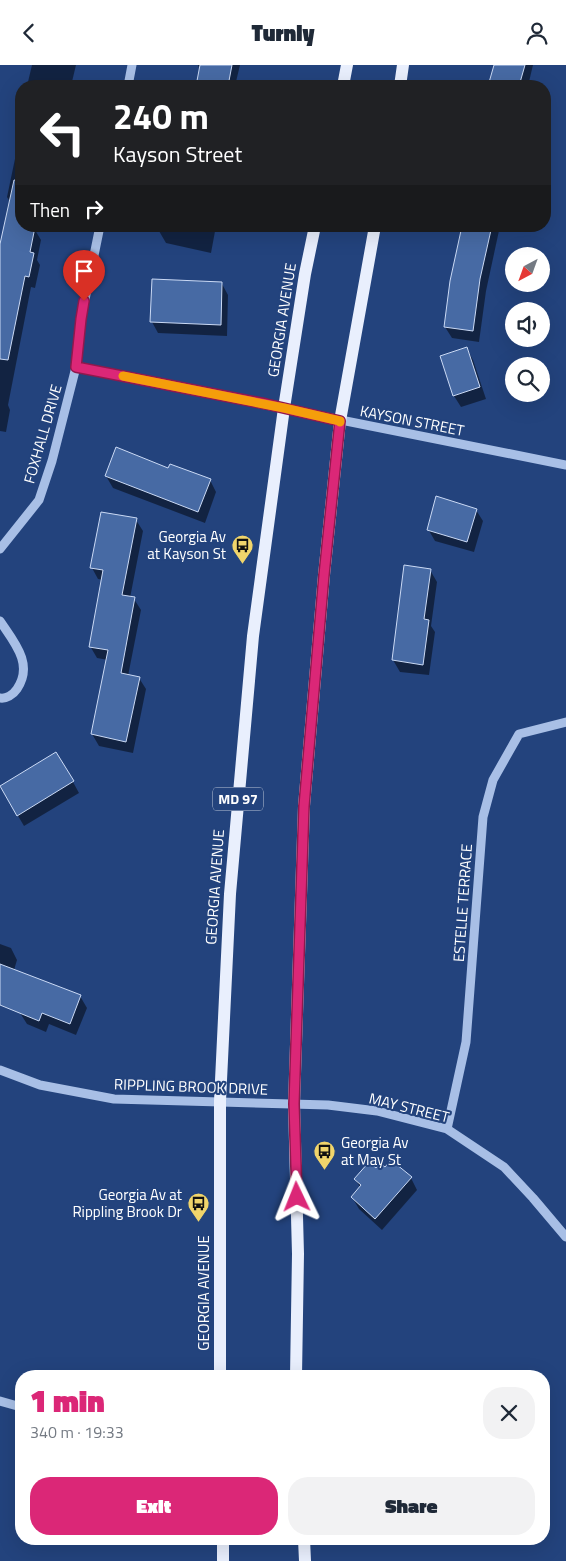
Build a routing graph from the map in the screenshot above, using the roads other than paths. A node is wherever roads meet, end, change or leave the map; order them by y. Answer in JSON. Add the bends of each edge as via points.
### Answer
{"nodes":[{"id":1,"x":132,"y":65,"type":"edge"},
{"id":2,"x":347,"y":65,"type":"edge"},
{"id":3,"x":403,"y":65,"type":"edge"},
{"id":4,"x":129,"y":80,"type":"edge"},
{"id":5,"x":344,"y":80,"type":"edge"},
{"id":6,"x":401,"y":80,"type":"edge"},
{"id":7,"x":99,"y":232,"type":"edge"},
{"id":8,"x":314,"y":232,"type":"edge"},
{"id":9,"x":373,"y":232,"type":"edge"},
{"id":10,"x":76,"y":367,"type":"junction"},
{"id":11,"x":284,"y":408,"type":"junction"},
{"id":12,"x":340,"y":421,"type":"junction"},
{"id":13,"x":566,"y":465,"type":"edge"},
{"id":14,"x":0,"y":549,"type":"edge"},
{"id":15,"x":0,"y":621,"type":"edge"},
{"id":16,"x":0,"y":699,"type":"edge"},
{"id":17,"x":566,"y":722,"type":"edge"},
{"id":18,"x":0,"y":1070,"type":"edge"},
{"id":19,"x":220,"y":1101,"type":"junction"},
{"id":20,"x":294,"y":1104,"type":"junction"},
{"id":21,"x":446,"y":1129,"type":"junction"},
{"id":22,"x":566,"y":1237,"type":"edge"},
{"id":23,"x":220,"y":1370,"type":"edge"},
{"id":24,"x":296,"y":1370,"type":"edge"},
{"id":25,"x":0,"y":1401,"type":"edge"},
{"id":26,"x":15,"y":1405,"type":"edge"},
{"id":27,"x":223,"y":1545,"type":"edge"},
{"id":28,"x":304,"y":1545,"type":"edge"},
{"id":29,"x":223,"y":1561,"type":"edge"},
{"id":30,"x":305,"y":1561,"type":"edge"}],
"edges":[{"from":1,"to":4,"type":"street"},
{"from":2,"to":5,"type":"main road"},
{"from":3,"to":6,"type":"main road"},
{"from":7,"to":10,"type":"street","name":"FOXHALL DRIVE","via":[[81,319]]},
{"from":8,"to":11,"type":"main road","name":"GEORGIA AVENUE","number":"MD 97"},
{"from":9,"to":12,"type":"main road"},
{"from":10,"to":11,"type":"street","name":"KAYSON STREET"},
{"from":10,"to":14,"type":"street","name":"FOXHALL DRIVE","via":[[52,461],[38,500]]},
{"from":11,"to":12,"type":"street","name":"KAYSON STREET"},
{"from":11,"to":19,"type":"main road","name":"GEORGIA AVENUE","number":"MD 97","via":[[253,636],[230,894]]},
{"from":12,"to":13,"type":"street","name":"KAYSON STREET"},
{"from":12,"to":20,"type":"main road","via":[[304,806]]},
{"from":15,"to":16,"type":"street","via":[[24,663],[21,683],[15,693]]},
{"from":17,"to":21,"type":"street","name":"ESTELLE TERRACE","via":[[519,734],[493,780],[483,817],[466,1043]]},
{"from":18,"to":19,"type":"street","name":"RIPPLING BROOK DRIVE","via":[[40,1085],[114,1099]]},
{"from":19,"to":20,"type":"street","name":"RIPPLING BROOK DRIVE"},
{"from":19,"to":23,"type":"main road","name":"GEORGIA AVENUE","number":"MD 97"},
{"from":20,"to":21,"type":"street","name":"MAY STREET","via":[[377,1111]]},
{"from":20,"to":24,"type":"main road","via":[[298,1254]]},
{"from":21,"to":22,"type":"street","name":"MAY STREET","via":[[504,1167]]},
{"from":25,"to":26,"type":"street"},
{"from":27,"to":29,"type":"main road"},
{"from":28,"to":30,"type":"main road"}]}
